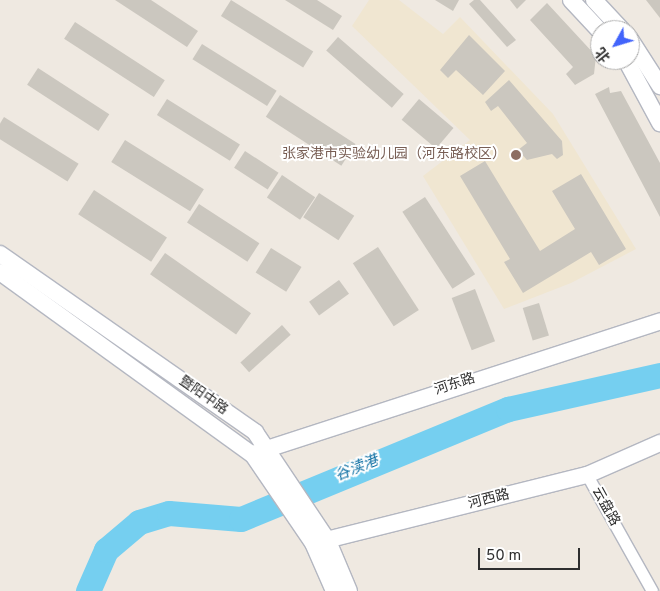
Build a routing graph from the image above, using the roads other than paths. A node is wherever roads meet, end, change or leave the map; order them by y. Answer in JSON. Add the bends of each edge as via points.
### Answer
{"nodes":[{"id":1,"x":571,"y":0,"type":"edge"},
{"id":2,"x":594,"y":0,"type":"edge"},
{"id":3,"x":613,"y":20,"type":"edge"},
{"id":4,"x":590,"y":21,"type":"edge"},
{"id":5,"x":640,"y":55,"type":"edge"},
{"id":6,"x":631,"y":70,"type":"edge"},
{"id":7,"x":660,"y":86,"type":"edge"},
{"id":8,"x":660,"y":123,"type":"edge"},
{"id":9,"x":0,"y":254,"type":"edge"},
{"id":10,"x":0,"y":272,"type":"edge"},
{"id":11,"x":660,"y":320,"type":"edge"},
{"id":12,"x":660,"y":443,"type":"edge"},
{"id":13,"x":260,"y":451,"type":"junction"},
{"id":14,"x":587,"y":475,"type":"junction"},
{"id":15,"x":320,"y":542,"type":"junction"},
{"id":16,"x":334,"y":591,"type":"edge"},
{"id":17,"x":349,"y":591,"type":"edge"},
{"id":18,"x":652,"y":591,"type":"edge"}],
"edges":[{"from":1,"to":4,"type":"street"},
{"from":2,"to":3,"type":"street"},
{"from":5,"to":7,"type":"street"},
{"from":6,"to":8,"type":"street"},
{"from":9,"to":13,"type":"street","name":"暨阳中路","via":[[255,432]]},
{"from":10,"to":13,"type":"street","name":"暨阳中路"},
{"from":11,"to":13,"type":"street","name":"河东路"},
{"from":12,"to":14,"type":"street","name":"河西路"},
{"from":13,"to":15,"type":"street","name":"暨阳中路"},
{"from":14,"to":15,"type":"street","name":"河西路"},
{"from":14,"to":18,"type":"street","name":"云盘路"},
{"from":15,"to":16,"type":"street","name":"暨阳中路"},
{"from":15,"to":17,"type":"street","name":"暨阳中路"}]}
